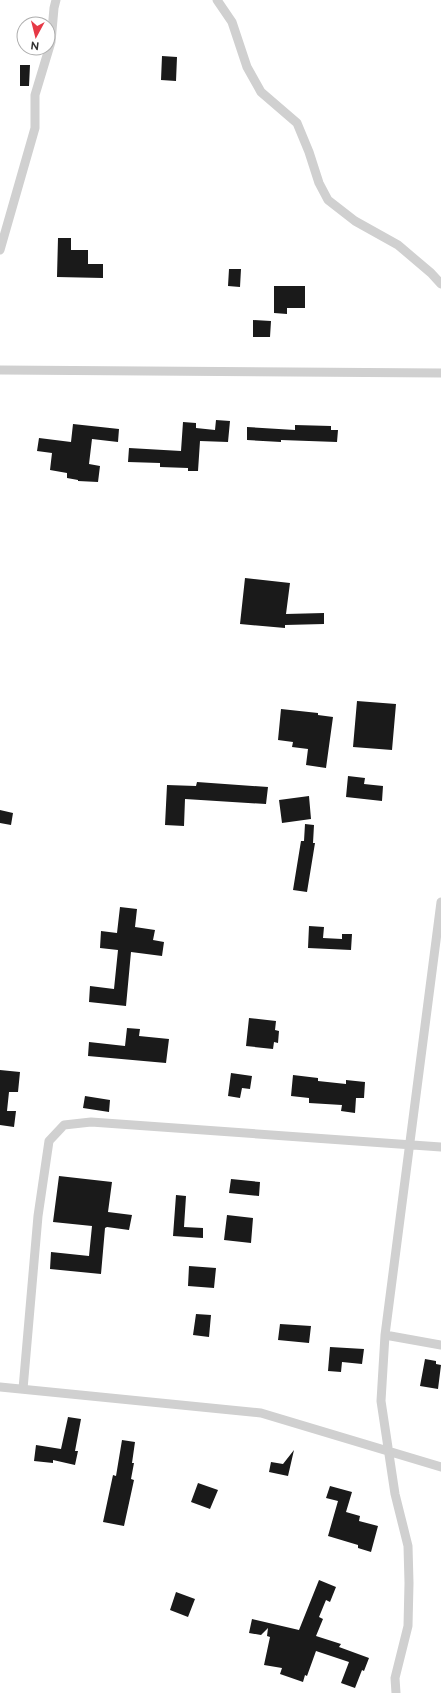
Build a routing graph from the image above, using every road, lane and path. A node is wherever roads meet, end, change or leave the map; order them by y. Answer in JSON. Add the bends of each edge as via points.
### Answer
{"nodes":[{"id":1,"x":56,"y":0,"type":"edge"},
{"id":2,"x":217,"y":0,"type":"edge"},
{"id":3,"x":0,"y":250,"type":"edge"},
{"id":4,"x":441,"y":284,"type":"edge"},
{"id":5,"x":0,"y":370,"type":"edge"},
{"id":6,"x":441,"y":373,"type":"edge"},
{"id":7,"x":441,"y":902,"type":"edge"},
{"id":8,"x":410,"y":1144,"type":"junction"},
{"id":9,"x":441,"y":1147,"type":"edge"},
{"id":10,"x":385,"y":1335,"type":"junction"},
{"id":11,"x":441,"y":1345,"type":"edge"},
{"id":12,"x":0,"y":1387,"type":"edge"},
{"id":13,"x":23,"y":1389,"type":"junction"},
{"id":14,"x":388,"y":1452,"type":"junction"},
{"id":15,"x":441,"y":1467,"type":"edge"},
{"id":16,"x":396,"y":1693,"type":"edge"}],
"edges":[{"from":1,"to":3,"type":"street","via":[[52,42],[35,95],[35,128]]},
{"from":2,"to":4,"type":"street","via":[[232,22],[247,67],[261,92],[297,123],[328,200],[355,221],[398,245]]},
{"from":5,"to":6,"type":"street"},
{"from":7,"to":8,"type":"street"},
{"from":8,"to":9,"type":"street"},
{"from":8,"to":10,"type":"street"},
{"from":8,"to":13,"type":"street","via":[[91,1122],[64,1125],[49,1141],[38,1216]]},
{"from":10,"to":11,"type":"street"},
{"from":10,"to":14,"type":"street","via":[[381,1400]]},
{"from":12,"to":13,"type":"street"},
{"from":13,"to":14,"type":"street","via":[[261,1413]]},
{"from":14,"to":15,"type":"street"},
{"from":14,"to":16,"type":"street","via":[[408,1546],[408,1626],[395,1678]]}]}
